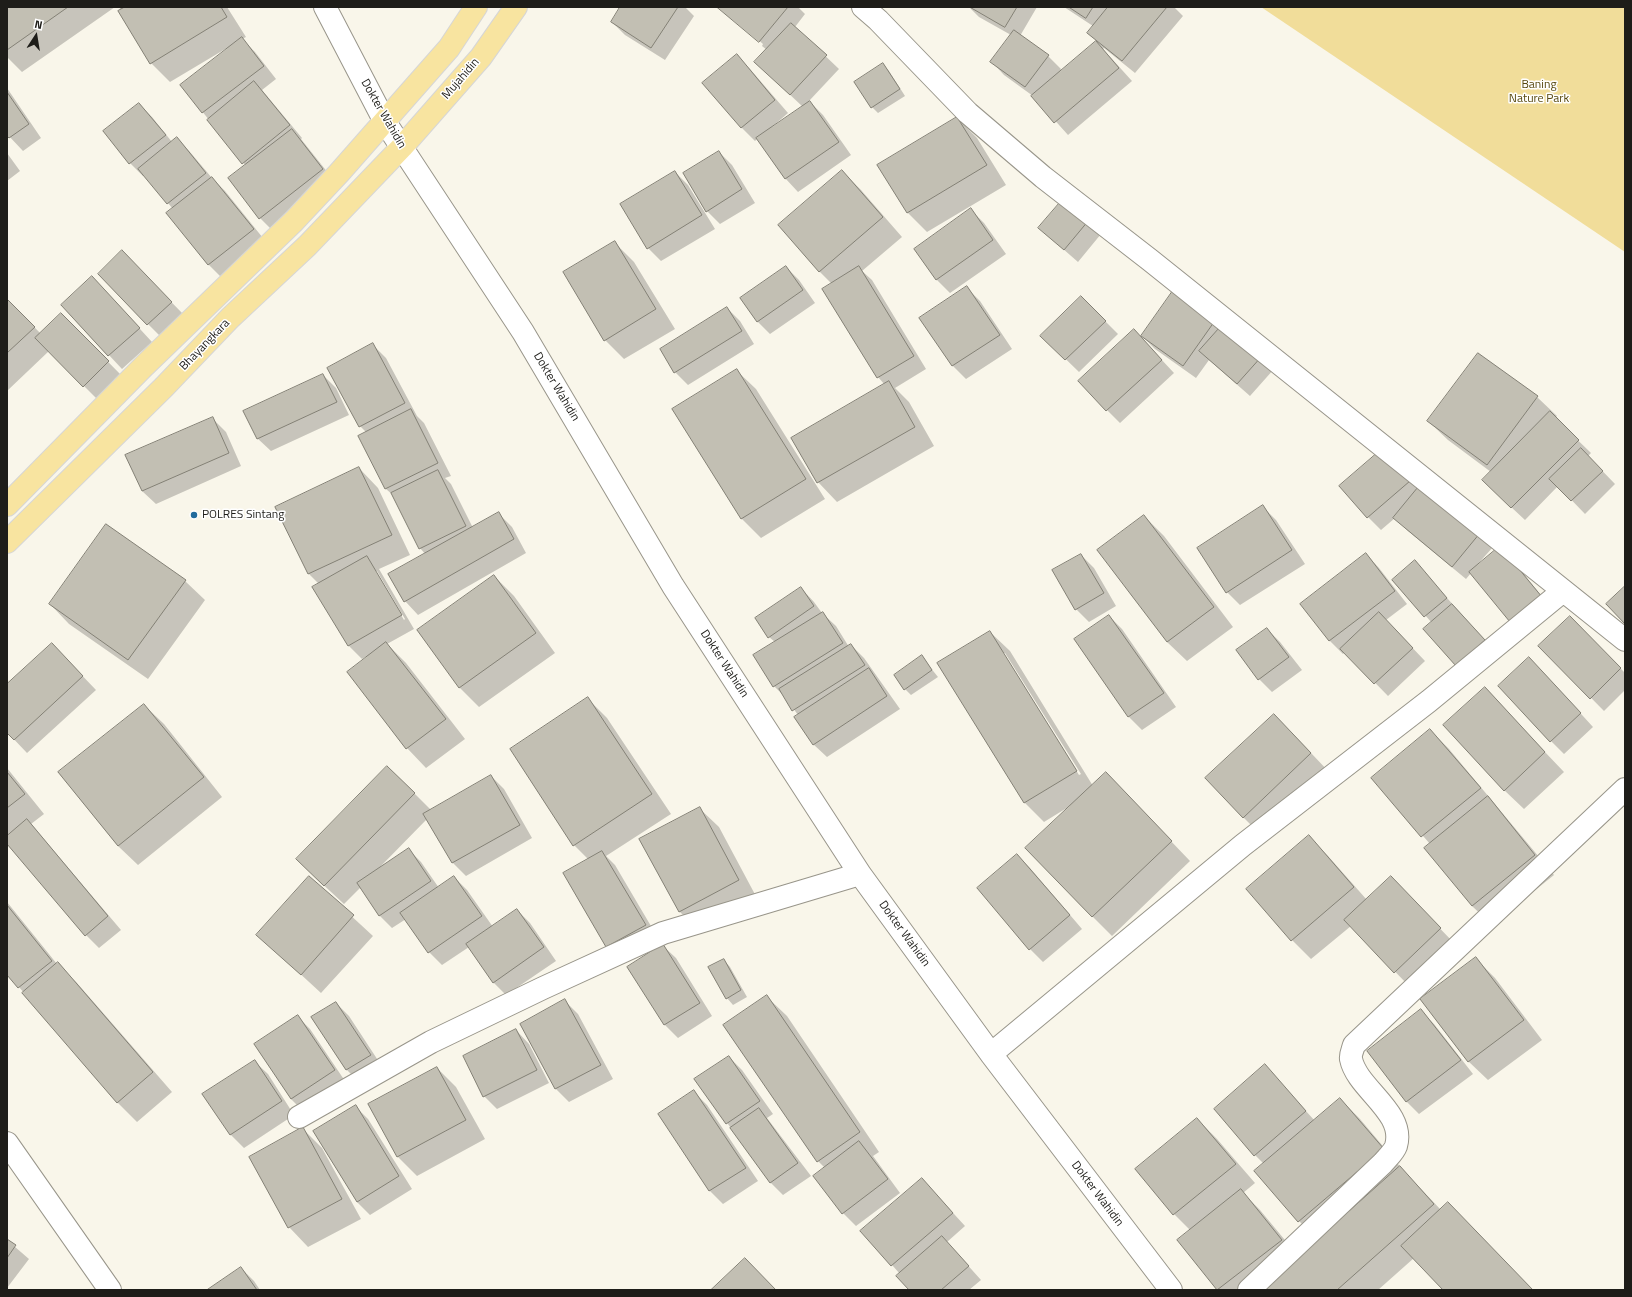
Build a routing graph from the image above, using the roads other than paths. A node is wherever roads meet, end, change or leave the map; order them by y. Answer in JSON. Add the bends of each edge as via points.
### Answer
{"nodes":[{"id":1,"x":325,"y":7,"type":"edge"},
{"id":2,"x":476,"y":7,"type":"edge"},
{"id":3,"x":516,"y":7,"type":"edge"},
{"id":4,"x":863,"y":7,"type":"edge"},
{"id":5,"x":385,"y":122,"type":"junction"},
{"id":6,"x":402,"y":147,"type":"junction"},
{"id":7,"x":7,"y":505,"type":"edge"},
{"id":8,"x":7,"y":542,"type":"edge"},
{"id":9,"x":1563,"y":591,"type":"junction"},
{"id":10,"x":1625,"y":640,"type":"edge"},
{"id":11,"x":1625,"y":789,"type":"edge"},
{"id":12,"x":860,"y":874,"type":"junction"},
{"id":13,"x":991,"y":1054,"type":"junction"},
{"id":14,"x":299,"y":1117,"type":"dead end"},
{"id":15,"x":7,"y":1143,"type":"edge"},
{"id":16,"x":110,"y":1290,"type":"edge"},
{"id":17,"x":1171,"y":1290,"type":"edge"},
{"id":18,"x":1249,"y":1290,"type":"edge"}],
"edges":[{"from":1,"to":5,"type":"street","name":"Dokter Wahidin"},
{"from":2,"to":5,"type":"main road","via":[[448,48]]},
{"from":3,"to":6,"type":"main road","name":"Mujahidin","via":[[481,57]]},
{"from":4,"to":9,"type":"street","via":[[968,113],[1043,177]]},
{"from":5,"to":6,"type":"street","name":"Dokter Wahidin"},
{"from":5,"to":7,"type":"main road","via":[[294,221],[144,366]]},
{"from":6,"to":8,"type":"main road","name":"Bhayangkara","via":[[306,246],[230,318]]},
{"from":6,"to":12,"type":"street","name":"Dokter Wahidin","via":[[523,332],[673,586]]},
{"from":9,"to":10,"type":"street"},
{"from":9,"to":13,"type":"street","via":[[1429,701],[1242,845]]},
{"from":11,"to":18,"type":"street","via":[[1354,1045],[1351,1058],[1355,1072],[1386,1108],[1397,1130],[1396,1147],[1383,1163]]},
{"from":12,"to":13,"type":"street","name":"Dokter Wahidin"},
{"from":12,"to":14,"type":"street","via":[[663,933],[431,1042]]},
{"from":13,"to":17,"type":"street","name":"Dokter Wahidin"},
{"from":15,"to":16,"type":"street"}]}
